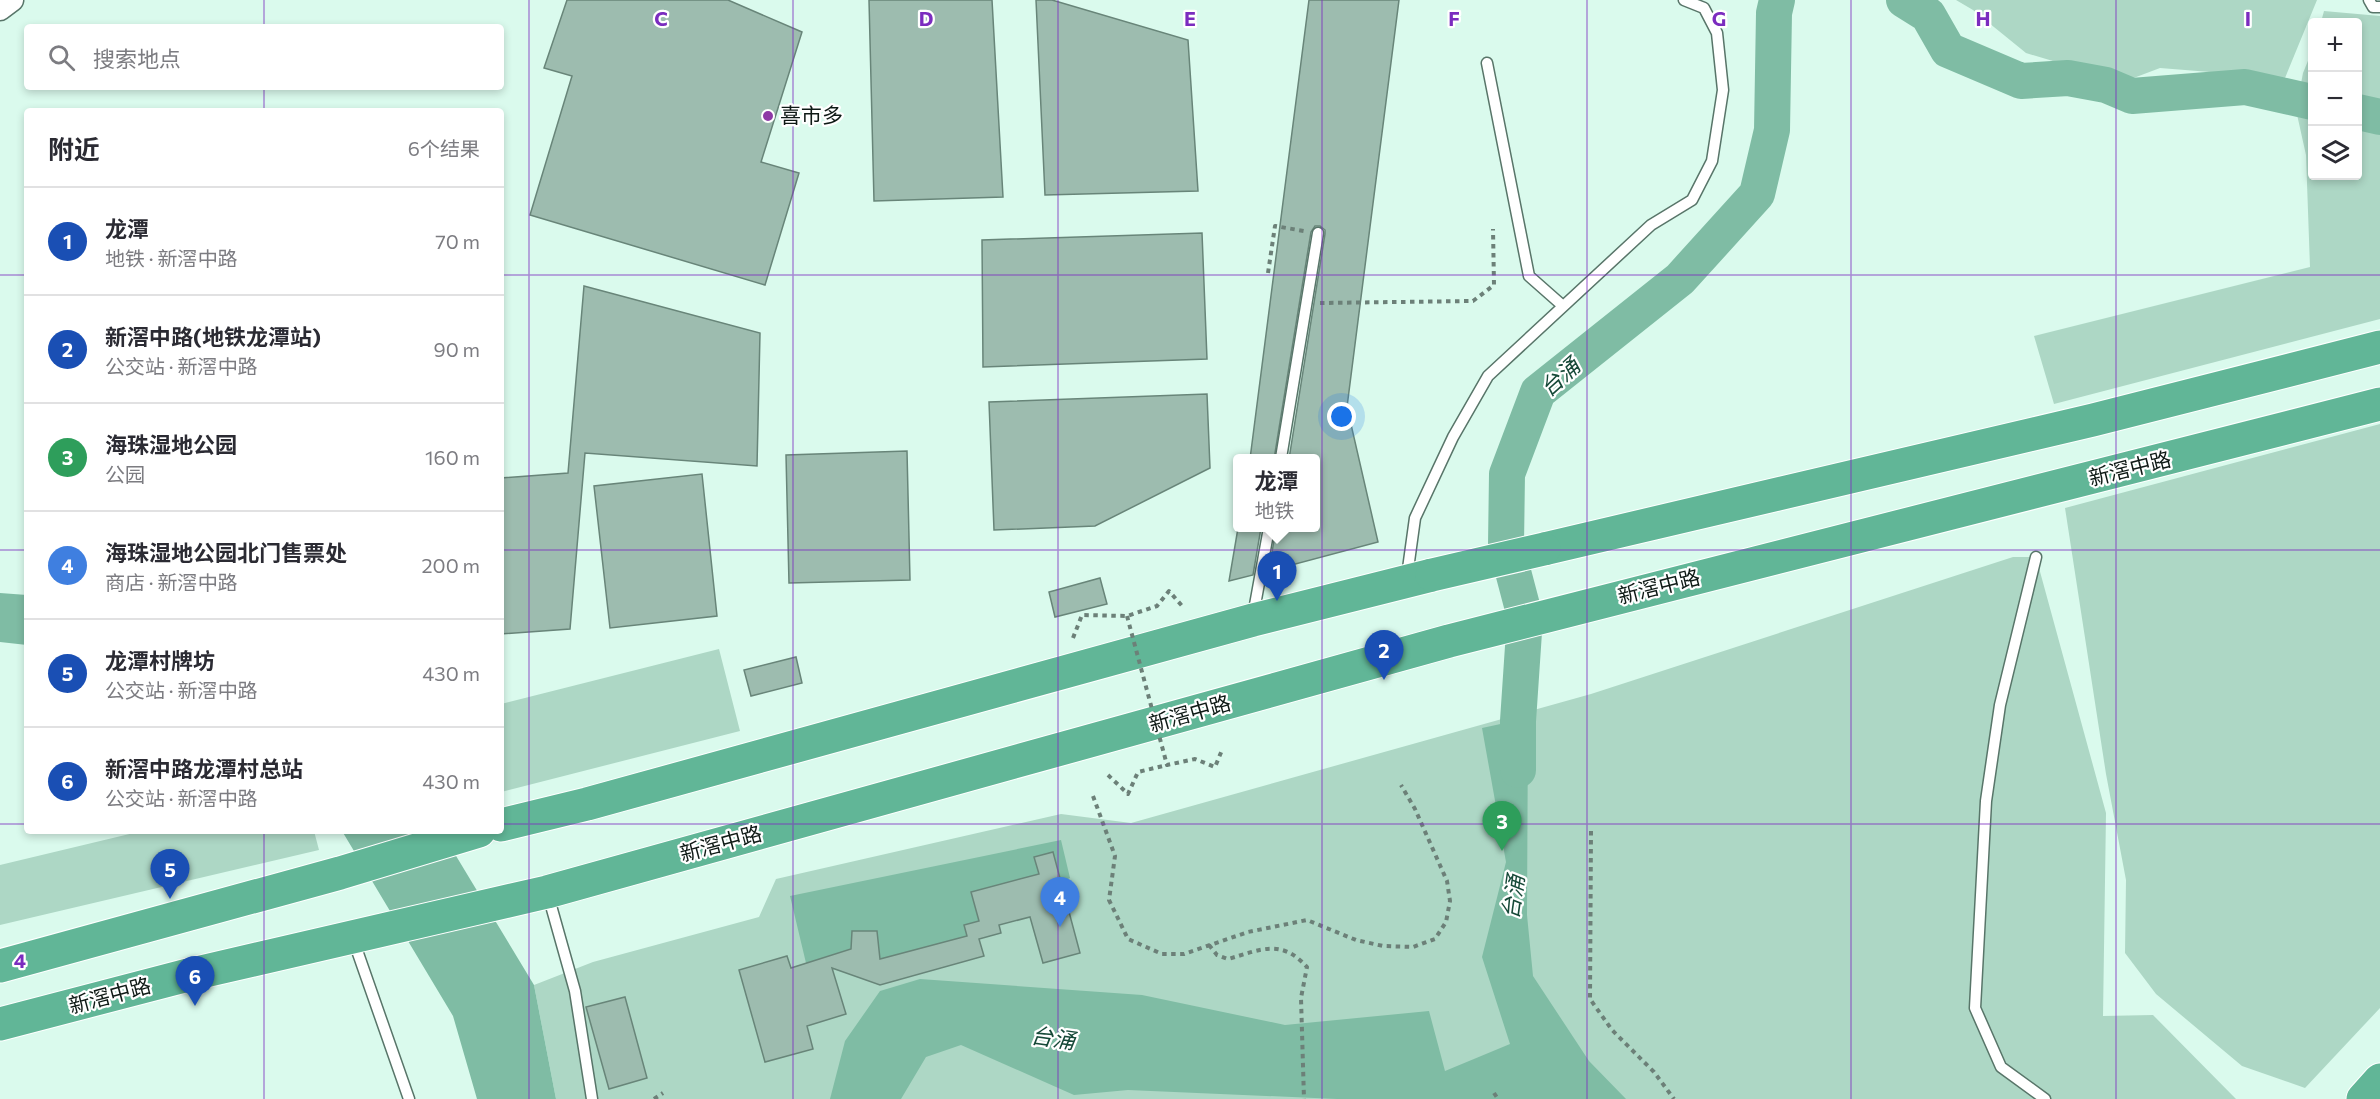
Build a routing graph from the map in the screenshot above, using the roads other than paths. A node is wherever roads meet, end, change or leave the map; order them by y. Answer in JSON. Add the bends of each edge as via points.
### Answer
{"nodes":[{"id":1,"x":12,"y":0,"type":"edge"},
{"id":2,"x":1684,"y":0,"type":"edge"},
{"id":3,"x":2369,"y":0,"type":"edge"},
{"id":4,"x":2380,"y":7,"type":"edge"},
{"id":5,"x":0,"y":9,"type":"edge"},
{"id":6,"x":1487,"y":63,"type":"dead end"},
{"id":7,"x":1318,"y":233,"type":"road end"},
{"id":8,"x":1563,"y":306,"type":"junction"},
{"id":9,"x":2380,"y":347,"type":"edge"},
{"id":10,"x":2380,"y":404,"type":"edge"},
{"id":11,"x":1282,"y":454,"type":"edge"},
{"id":12,"x":1268,"y":532,"type":"edge"},
{"id":13,"x":2036,"y":557,"type":"dead end"},
{"id":14,"x":1419,"y":579,"type":"junction"},
{"id":15,"x":1253,"y":620,"type":"junction"},
{"id":16,"x":504,"y":824,"type":"edge"},
{"id":17,"x":468,"y":834,"type":"edge"},
{"id":18,"x":547,"y":892,"type":"junction"},
{"id":19,"x":364,"y":933,"type":"junction"},
{"id":20,"x":0,"y":966,"type":"edge"},
{"id":21,"x":0,"y":1024,"type":"edge"},
{"id":22,"x":2380,"y":1080,"type":"edge"},
{"id":23,"x":409,"y":1099,"type":"edge"},
{"id":24,"x":592,"y":1099,"type":"edge"},
{"id":25,"x":2045,"y":1099,"type":"edge"},
{"id":26,"x":2363,"y":1099,"type":"edge"}],
"edges":[{"from":1,"to":5,"type":"street"},
{"from":2,"to":8,"type":"lane","via":[[1704,8],[1717,33],[1723,90],[1712,161],[1692,200],[1651,225]]},
{"from":3,"to":4,"type":"lane","via":[[2373,7]]},
{"from":6,"to":8,"type":"lane","via":[[1529,276]]},
{"from":7,"to":11,"type":"lane"},
{"from":8,"to":14,"type":"lane","via":[[1488,376],[1453,436],[1415,518]]},
{"from":9,"to":14,"type":"highway","bridge":true,"via":[[2093,420]]},
{"from":10,"to":18,"type":"highway","name":"新滘中路","via":[[1449,641]]},
{"from":12,"to":15,"type":"lane"},
{"from":13,"to":25,"type":"lane","via":[[2000,705],[1986,801],[1975,1008],[2001,1067]]},
{"from":14,"to":15,"type":"highway"},
{"from":15,"to":16,"type":"highway"},
{"from":17,"to":20,"type":"highway"},
{"from":18,"to":19,"type":"highway","name":"新滘中路"},
{"from":18,"to":24,"type":"lane","via":[[574,991]]},
{"from":19,"to":21,"type":"highway","name":"新滘中路"},
{"from":19,"to":23,"type":"lane"},
{"from":22,"to":26,"type":"highway"}]}
